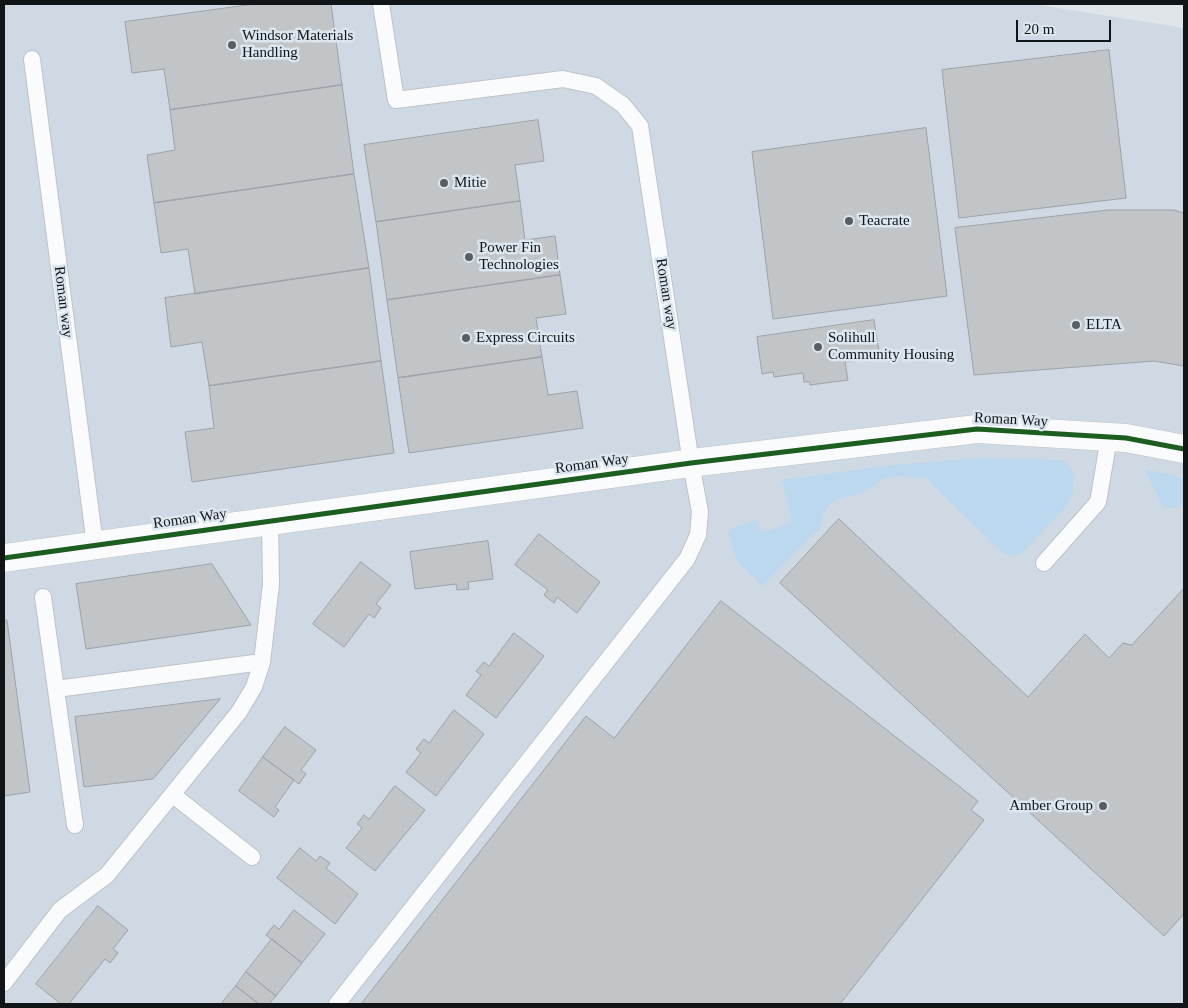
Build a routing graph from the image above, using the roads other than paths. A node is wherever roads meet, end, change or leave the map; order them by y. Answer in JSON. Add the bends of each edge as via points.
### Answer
{"nodes":[{"id":1,"x":381,"y":4,"type":"edge"},
{"id":2,"x":32,"y":59,"type":"dead end"},
{"id":3,"x":1109,"y":438,"type":"junction"},
{"id":4,"x":1184,"y":449,"type":"edge"},
{"id":5,"x":691,"y":463,"type":"junction"},
{"id":6,"x":270,"y":521,"type":"junction"},
{"id":7,"x":94,"y":546,"type":"junction"},
{"id":8,"x":4,"y":558,"type":"edge"},
{"id":9,"x":1044,"y":563,"type":"dead end"},
{"id":10,"x":43,"y":597,"type":"dead end"},
{"id":11,"x":262,"y":662,"type":"junction"},
{"id":12,"x":56,"y":689,"type":"junction"},
{"id":13,"x":172,"y":795,"type":"junction"},
{"id":14,"x":75,"y":825,"type":"dead end"},
{"id":15,"x":252,"y":857,"type":"dead end"},
{"id":16,"x":4,"y":983,"type":"edge"},
{"id":17,"x":337,"y":1004,"type":"edge"}],
"edges":[{"from":1,"to":5,"type":"lane","name":"Roman way","via":[[396,100],[563,79],[596,86],[623,105],[640,126]]},
{"from":2,"to":7,"type":"lane","name":"Roman way"},
{"from":3,"to":4,"type":"street","name":"Roman Way"},
{"from":3,"to":5,"type":"street","name":"Roman Way","via":[[977,429]]},
{"from":3,"to":9,"type":"lane","via":[[1098,502]]},
{"from":5,"to":6,"type":"street","name":"Roman Way"},
{"from":5,"to":17,"type":"lane","name":"Roman way","via":[[700,512],[698,535],[688,559]]},
{"from":6,"to":7,"type":"street","name":"Roman Way"},
{"from":6,"to":11,"type":"lane","via":[[271,584]]},
{"from":7,"to":8,"type":"street","name":"Roman Way"},
{"from":10,"to":12,"type":"lane"},
{"from":11,"to":12,"type":"lane"},
{"from":11,"to":13,"type":"lane","via":[[254,687],[239,712]]},
{"from":12,"to":14,"type":"lane"},
{"from":13,"to":15,"type":"lane"},
{"from":13,"to":16,"type":"lane","via":[[107,875],[60,910]]}]}
